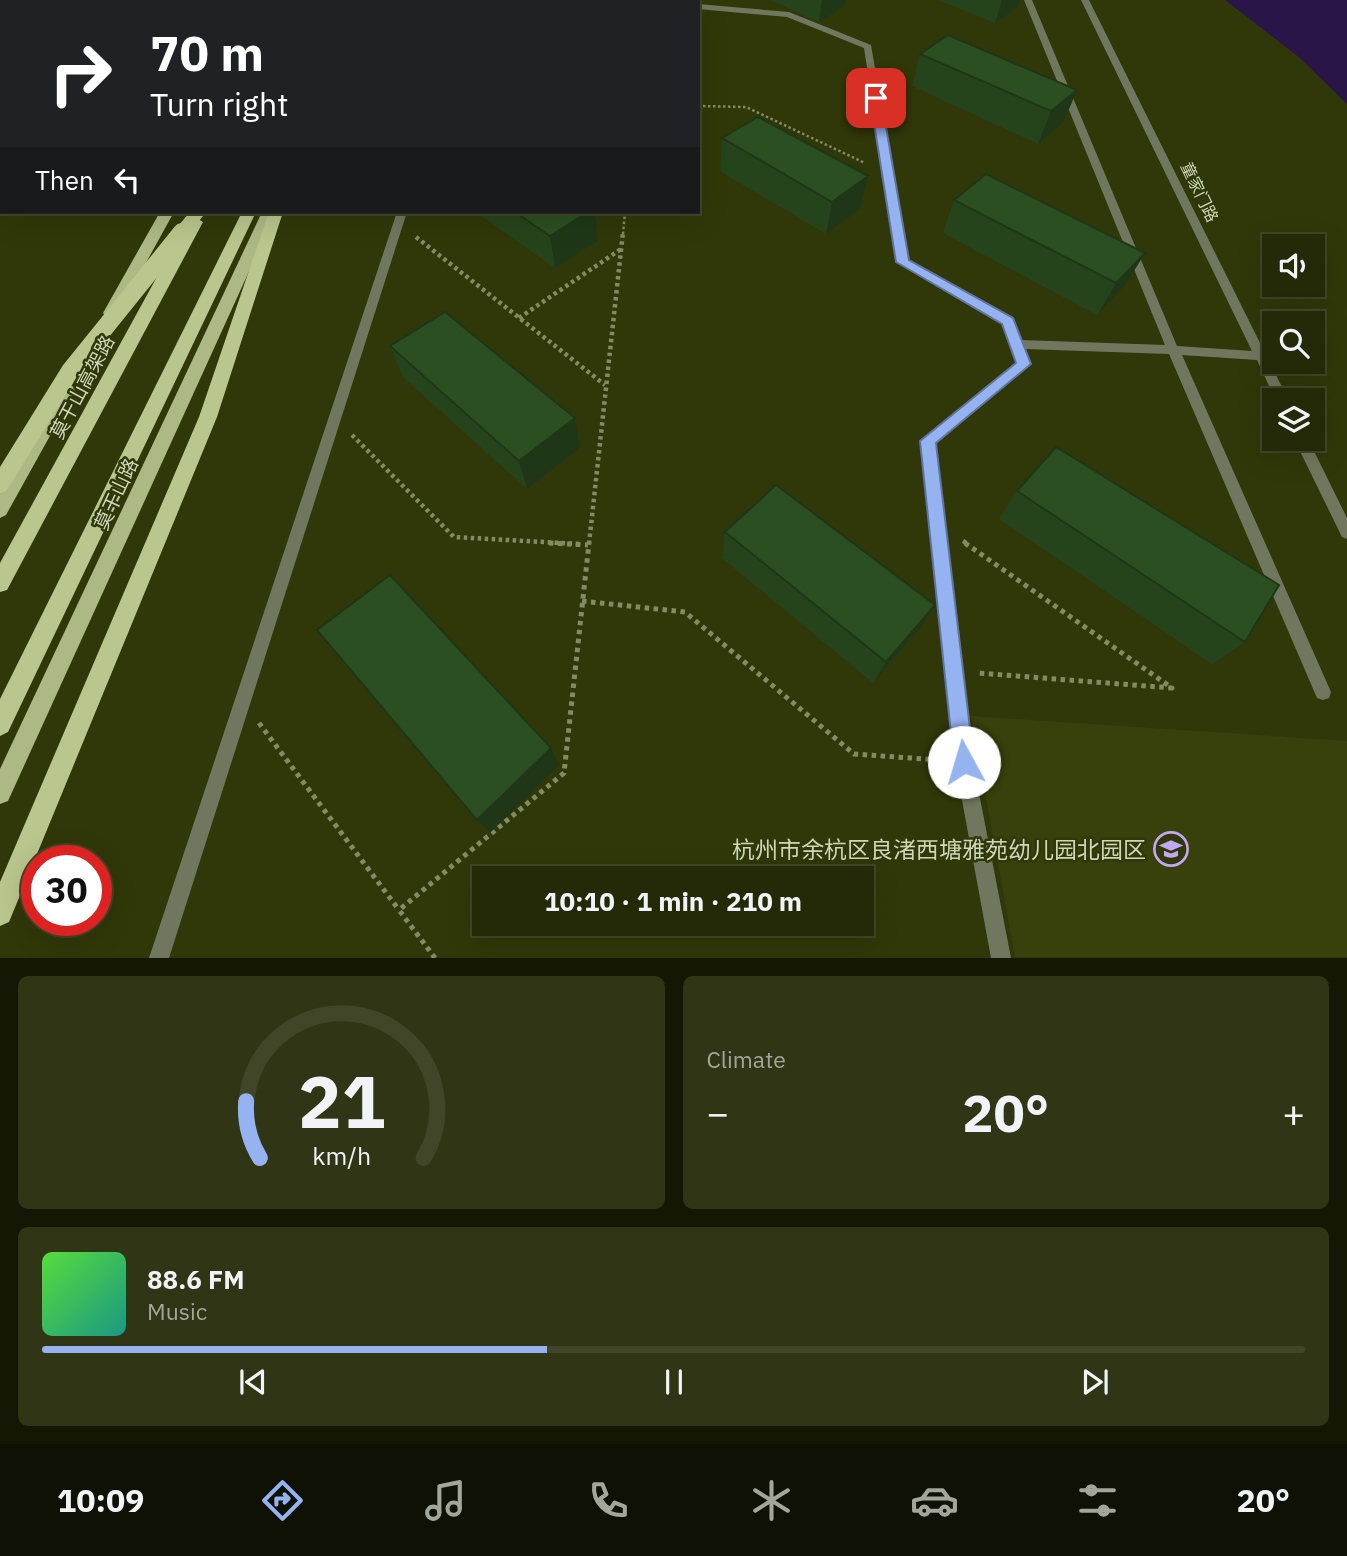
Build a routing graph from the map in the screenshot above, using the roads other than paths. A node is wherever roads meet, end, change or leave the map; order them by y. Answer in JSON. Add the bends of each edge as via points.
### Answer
{"nodes":[{"id":1,"x":1028,"y":0,"type":"edge"},
{"id":2,"x":1085,"y":0,"type":"edge"},
{"id":3,"x":700,"y":6,"type":"edge"},
{"id":4,"x":166,"y":214,"type":"edge"},
{"id":5,"x":198,"y":214,"type":"edge"},
{"id":6,"x":199,"y":214,"type":"edge"},
{"id":7,"x":248,"y":214,"type":"edge"},
{"id":8,"x":268,"y":214,"type":"edge"},
{"id":9,"x":275,"y":214,"type":"edge"},
{"id":10,"x":400,"y":218,"type":"edge"},
{"id":11,"x":1018,"y":344,"type":"junction"},
{"id":12,"x":1173,"y":350,"type":"junction"},
{"id":13,"x":1261,"y":356,"type":"junction"},
{"id":14,"x":1277,"y":388,"type":"edge"},
{"id":15,"x":1307,"y":451,"type":"edge"},
{"id":16,"x":0,"y":484,"type":"edge"},
{"id":17,"x":0,"y":510,"type":"edge"},
{"id":18,"x":1347,"y":533,"type":"edge"},
{"id":19,"x":0,"y":583,"type":"edge"},
{"id":20,"x":1323,"y":692,"type":"dead end"},
{"id":21,"x":0,"y":724,"type":"edge"},
{"id":22,"x":0,"y":793,"type":"edge"},
{"id":23,"x":0,"y":913,"type":"edge"},
{"id":24,"x":159,"y":957,"type":"edge"},
{"id":25,"x":1001,"y":957,"type":"edge"}],
"edges":[{"from":1,"to":12,"type":"street"},
{"from":2,"to":13,"type":"street","name":"童家门路"},
{"from":3,"to":11,"type":"street","via":[[789,15],[868,47],[903,262],[1008,321]]},
{"from":4,"to":17,"type":"main road"},
{"from":5,"to":16,"type":"highway","bridge":true,"via":[[70,371]]},
{"from":6,"to":19,"type":"highway","name":"莫干山高架路"},
{"from":7,"to":21,"type":"highway"},
{"from":8,"to":22,"type":"main road","name":"莫干山路"},
{"from":9,"to":23,"type":"highway","via":[[208,417]]},
{"from":10,"to":24,"type":"street"},
{"from":11,"to":12,"type":"street"},
{"from":11,"to":25,"type":"street","via":[[1024,364],[928,441],[964,762]]},
{"from":12,"to":13,"type":"street"},
{"from":12,"to":20,"type":"street"},
{"from":13,"to":14,"type":"street","name":"童家门路"},
{"from":15,"to":18,"type":"street"}]}
